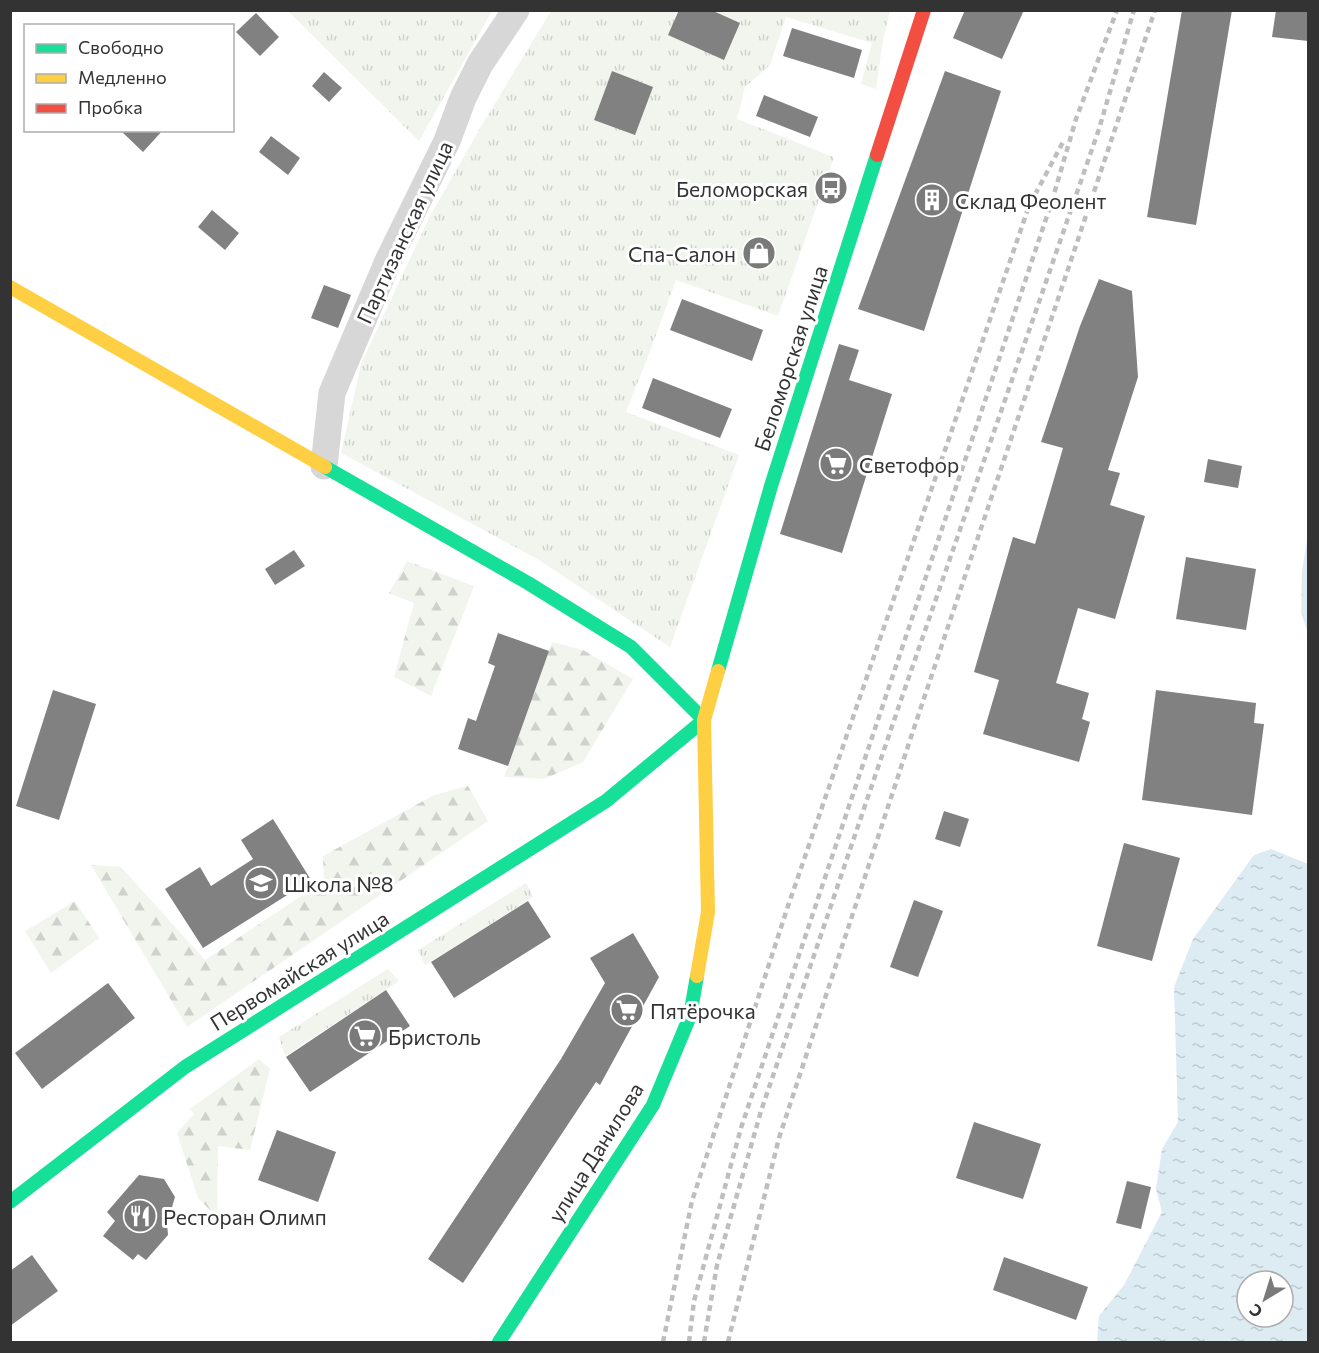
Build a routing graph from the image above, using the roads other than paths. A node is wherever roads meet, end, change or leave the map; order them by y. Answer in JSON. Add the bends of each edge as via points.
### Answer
{"nodes":[{"id":1,"x":516,"y":10,"type":"edge"},
{"id":2,"x":924,"y":10,"type":"edge"},
{"id":3,"x":10,"y":287,"type":"edge"},
{"id":4,"x":324,"y":466,"type":"junction"},
{"id":5,"x":704,"y":720,"type":"junction"},
{"id":6,"x":10,"y":1202,"type":"edge"},
{"id":7,"x":499,"y":1342,"type":"edge"}],
"edges":[{"from":1,"to":4,"type":"street","name":"Партизанская улица","via":[[480,64],[447,141],[387,261],[332,393]]},
{"from":2,"to":5,"type":"main road","name":"Беломорская улица","via":[[771,486]]},
{"from":3,"to":4,"type":"main road"},
{"from":4,"to":5,"type":"main road","via":[[631,647]]},
{"from":5,"to":6,"type":"main road","name":"Первомайская улица","via":[[606,801],[185,1067]]},
{"from":5,"to":7,"type":"main road","name":"улица Данилова","via":[[708,912],[690,1016],[653,1105]]}]}
